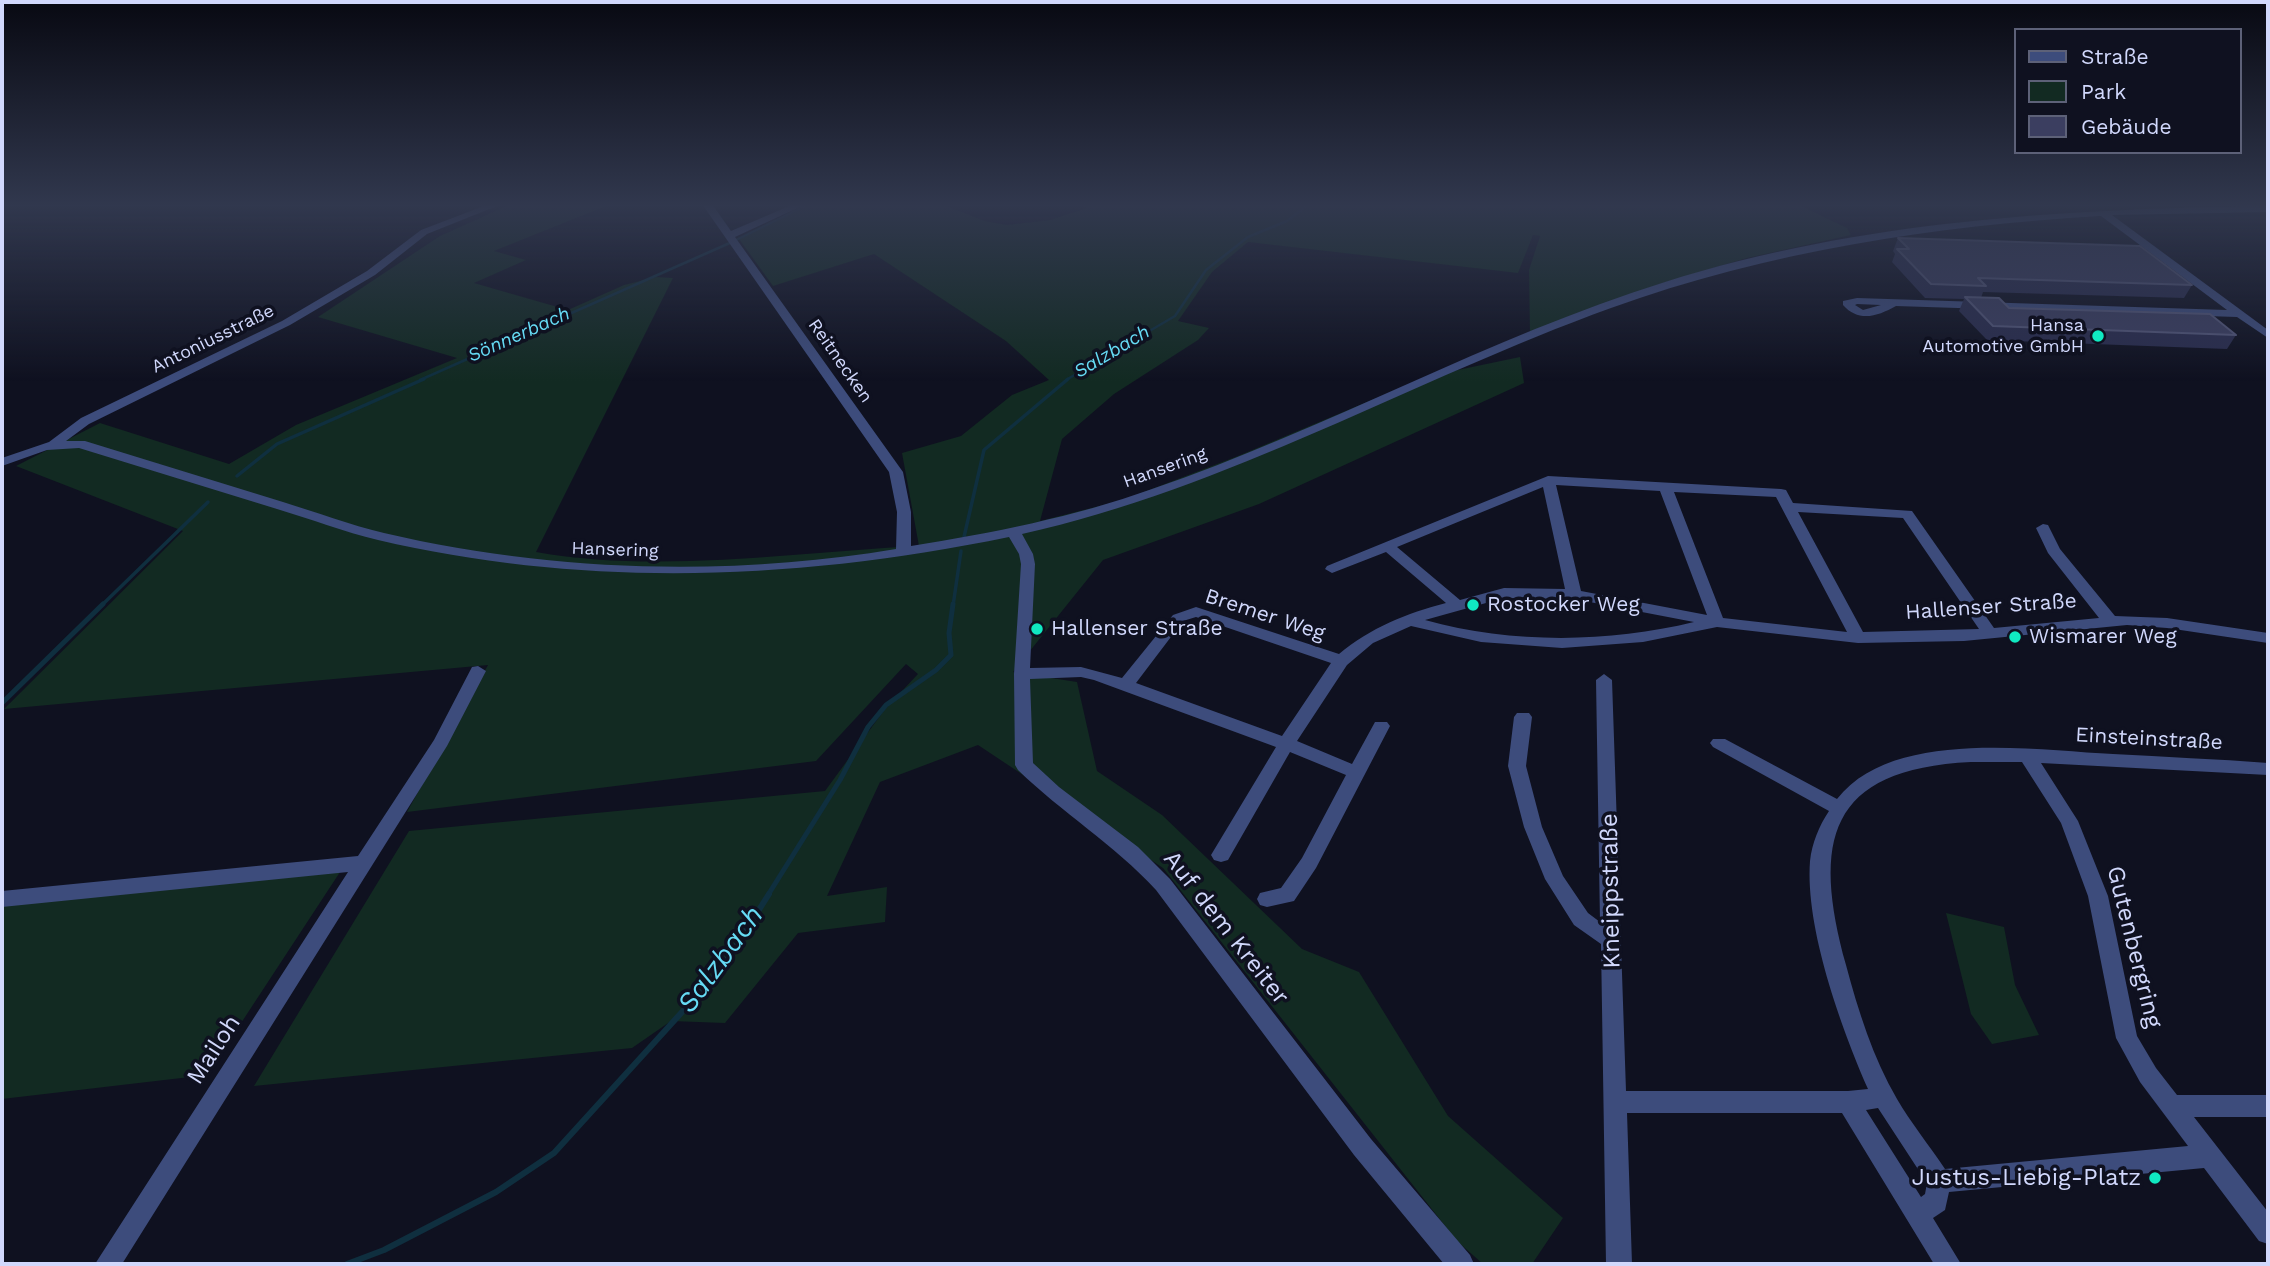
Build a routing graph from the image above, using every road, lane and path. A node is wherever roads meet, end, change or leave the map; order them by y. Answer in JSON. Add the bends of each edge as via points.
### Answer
{"nodes":[{"id":1,"x":384,"y":263,"type":"edge"},
{"id":2,"x":750,"y":263,"type":"edge"},
{"id":3,"x":1744,"y":263,"type":"edge"},
{"id":4,"x":2171,"y":263,"type":"edge"},
{"id":5,"x":1893,"y":303,"type":"dead end"},
{"id":6,"x":2240,"y":314,"type":"junction"},
{"id":7,"x":2268,"y":335,"type":"edge"},
{"id":8,"x":54,"y":444,"type":"junction"},
{"id":9,"x":2,"y":462,"type":"edge"},
{"id":10,"x":1548,"y":480,"type":"junction"},
{"id":11,"x":1665,"y":487,"type":"junction"},
{"id":12,"x":1784,"y":500,"type":"junction"},
{"id":13,"x":2043,"y":528,"type":"dead end"},
{"id":14,"x":1014,"y":532,"type":"junction"},
{"id":15,"x":1387,"y":546,"type":"junction"},
{"id":16,"x":903,"y":553,"type":"junction"},
{"id":17,"x":1332,"y":569,"type":"dead end"},
{"id":18,"x":1574,"y":594,"type":"junction"},
{"id":19,"x":1455,"y":604,"type":"junction"},
{"id":20,"x":1408,"y":620,"type":"junction"},
{"id":21,"x":2110,"y":621,"type":"junction"},
{"id":22,"x":1717,"y":622,"type":"junction"},
{"id":23,"x":1990,"y":634,"type":"junction"},
{"id":24,"x":1858,"y":638,"type":"junction"},
{"id":25,"x":2268,"y":638,"type":"edge"},
{"id":26,"x":1341,"y":661,"type":"junction"},
{"id":27,"x":478,"y":671,"type":"dead end"},
{"id":28,"x":1022,"y":674,"type":"junction"},
{"id":29,"x":1604,"y":680,"type":"dead end"},
{"id":30,"x":1125,"y":685,"type":"junction"},
{"id":31,"x":1523,"y":717,"type":"dead end"},
{"id":32,"x":1381,"y":726,"type":"dead end"},
{"id":33,"x":1719,"y":743,"type":"dead end"},
{"id":34,"x":1286,"y":744,"type":"junction"},
{"id":35,"x":2027,"y":756,"type":"junction"},
{"id":36,"x":2268,"y":769,"type":"edge"},
{"id":37,"x":1355,"y":772,"type":"junction"},
{"id":38,"x":1839,"y":808,"type":"junction"},
{"id":39,"x":1221,"y":855,"type":"dead end"},
{"id":40,"x":365,"y":863,"type":"junction"},
{"id":41,"x":2,"y":899,"type":"edge"},
{"id":42,"x":1267,"y":899,"type":"dead end"},
{"id":43,"x":1612,"y":940,"type":"junction"},
{"id":44,"x":1884,"y":1097,"type":"junction"},
{"id":45,"x":1616,"y":1102,"type":"junction"},
{"id":46,"x":1848,"y":1102,"type":"junction"},
{"id":47,"x":2171,"y":1106,"type":"junction"},
{"id":48,"x":2268,"y":1106,"type":"edge"},
{"id":49,"x":2207,"y":1156,"type":"junction"},
{"id":50,"x":1938,"y":1181,"type":"junction"},
{"id":51,"x":1914,"y":1212,"type":"junction"},
{"id":52,"x":2268,"y":1232,"type":"edge"},
{"id":53,"x":108,"y":1264,"type":"edge"},
{"id":54,"x":1461,"y":1264,"type":"edge"},
{"id":55,"x":1619,"y":1264,"type":"edge"},
{"id":56,"x":1948,"y":1264,"type":"edge"}],
"edges":[{"from":1,"to":8,"type":"street","name":"Antoniusstraße","via":[[286,323],[85,421]]},
{"from":2,"to":16,"type":"street","name":"Reitnecken","via":[[896,472],[901,488]]},
{"from":3,"to":14,"type":"street","name":"Hansering","via":[[1595,311],[1164,490]]},
{"from":4,"to":6,"type":"street"},
{"from":5,"to":6,"type":"street"},
{"from":6,"to":7,"type":"street"},
{"from":8,"to":9,"type":"street"},
{"from":8,"to":16,"type":"street","name":"Hansering","via":[[80,444],[392,539],[522,563],[702,571]]},
{"from":10,"to":11,"type":"street"},
{"from":10,"to":15,"type":"street"},
{"from":10,"to":18,"type":"street"},
{"from":11,"to":12,"type":"street"},
{"from":11,"to":22,"type":"street"},
{"from":12,"to":23,"type":"street","via":[[1907,514]]},
{"from":12,"to":24,"type":"street"},
{"from":13,"to":21,"type":"street","via":[[2053,550]]},
{"from":14,"to":16,"type":"street","name":"Hansering"},
{"from":14,"to":28,"type":"street","name":"Auf dem Kreiter","via":[[1027,564]]},
{"from":15,"to":17,"type":"street"},
{"from":15,"to":19,"type":"street"},
{"from":18,"to":19,"type":"street","name":"Hallenser Straße","via":[[1504,593]]},
{"from":18,"to":22,"type":"street","name":"Hallenser Straße"},
{"from":19,"to":20,"type":"street","name":"Hallenser Straße"},
{"from":20,"to":22,"type":"street","name":"Hallenser Straße","via":[[1454,633],[1557,642]]},
{"from":20,"to":26,"type":"street","name":"Hallenser Straße","via":[[1367,639]]},
{"from":21,"to":23,"type":"street","name":"Hallenser Straße"},
{"from":21,"to":25,"type":"street","name":"Hallenser Straße","via":[[2167,622]]},
{"from":22,"to":24,"type":"street","name":"Hallenser Straße"},
{"from":23,"to":24,"type":"street","name":"Hallenser Straße"},
{"from":26,"to":30,"type":"street","name":"Bremer Weg","via":[[1196,612],[1186,613]]},
{"from":26,"to":34,"type":"street","name":"Hallenser Straße"},
{"from":27,"to":40,"type":"street","name":"Mailoh","via":[[442,742]]},
{"from":28,"to":30,"type":"street","via":[[1081,672]]},
{"from":28,"to":54,"type":"street","name":"Auf dem Kreiter","via":[[1024,765],[1041,784],[1145,865]]},
{"from":29,"to":43,"type":"street","name":"Kneippstraße"},
{"from":30,"to":34,"type":"street"},
{"from":31,"to":43,"type":"street","via":[[1517,766],[1533,827],[1555,879],[1581,919]]},
{"from":32,"to":37,"type":"street"},
{"from":33,"to":38,"type":"street"},
{"from":34,"to":37,"type":"street"},
{"from":34,"to":39,"type":"street","name":"Hallenser Straße"},
{"from":35,"to":36,"type":"street","name":"Einsteinstraße"},
{"from":35,"to":38,"type":"street","via":[[1928,759],[1901,766],[1878,774]]},
{"from":35,"to":47,"type":"street","name":"Gutenbergring","via":[[2081,848],[2098,896],[2127,1038]]},
{"from":37,"to":42,"type":"street","via":[[1287,895]]},
{"from":38,"to":44,"type":"street","via":[[1823,842],[1820,864],[1827,930],[1850,1010]]},
{"from":40,"to":41,"type":"street"},
{"from":40,"to":53,"type":"street","name":"Mailoh"},
{"from":43,"to":45,"type":"street","name":"Kneippstraße"},
{"from":44,"to":46,"type":"street"},
{"from":44,"to":50,"type":"street"},
{"from":45,"to":46,"type":"street"},
{"from":45,"to":55,"type":"street","name":"Kneippstraße"},
{"from":46,"to":51,"type":"street"},
{"from":47,"to":48,"type":"street"},
{"from":47,"to":49,"type":"street","name":"Gutenbergring"},
{"from":49,"to":50,"type":"street"},
{"from":49,"to":52,"type":"street","name":"Gutenbergring"},
{"from":50,"to":51,"type":"street","via":[[1936,1201]]},
{"from":51,"to":56,"type":"street"}]}
